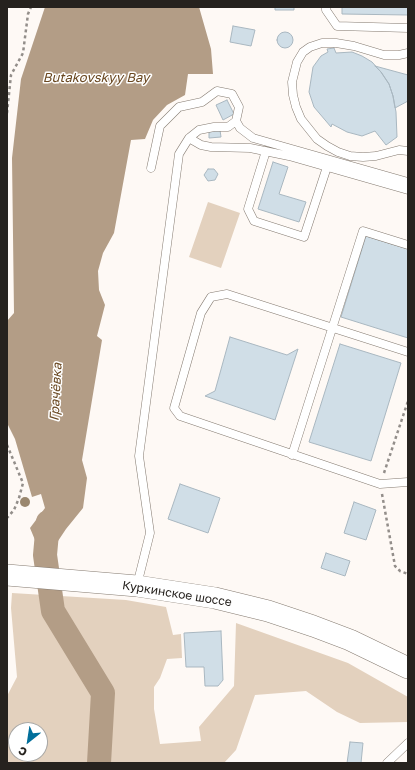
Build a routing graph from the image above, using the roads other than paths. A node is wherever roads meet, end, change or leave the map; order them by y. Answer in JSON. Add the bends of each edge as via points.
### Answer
{"nodes":[{"id":1,"x":326,"y":7,"type":"edge"},
{"id":2,"x":408,"y":28,"type":"edge"},
{"id":3,"x":408,"y":53,"type":"edge"},
{"id":4,"x":236,"y":121,"type":"junction"},
{"id":5,"x":189,"y":138,"type":"junction"},
{"id":6,"x":266,"y":151,"type":"junction"},
{"id":7,"x":408,"y":151,"type":"edge"},
{"id":8,"x":327,"y":167,"type":"junction"},
{"id":9,"x":151,"y":168,"type":"dead end"},
{"id":10,"x":408,"y":182,"type":"edge"},
{"id":11,"x":408,"y":190,"type":"edge"},
{"id":12,"x":408,"y":245,"type":"edge"},
{"id":13,"x":332,"y":328,"type":"junction"},
{"id":14,"x":408,"y":352,"type":"edge"},
{"id":15,"x":292,"y":455,"type":"junction"},
{"id":16,"x":408,"y":482,"type":"edge"},
{"id":17,"x":12,"y":576,"type":"edge"},
{"id":18,"x":137,"y":586,"type":"junction"},
{"id":19,"x":408,"y":668,"type":"edge"},
{"id":20,"x":408,"y":743,"type":"edge"},
{"id":21,"x":387,"y":763,"type":"edge"}],
"edges":[{"from":1,"to":2,"type":"lane","via":[[337,26]]},
{"from":3,"to":7,"type":"lane","via":[[384,55],[354,46],[322,43],[303,52],[297,62],[292,82],[296,107],[301,119],[317,139],[327,146],[350,156],[363,157],[399,150]]},
{"from":4,"to":5,"type":"lane","via":[[228,127],[199,130]]},
{"from":4,"to":9,"type":"lane","via":[[239,107],[232,94],[217,91],[202,102],[179,108],[160,126]]},
{"from":4,"to":10,"type":"lane","via":[[240,128],[253,138]]},
{"from":5,"to":6,"type":"lane","via":[[211,147]]},
{"from":5,"to":18,"type":"lane","via":[[179,154],[139,456],[150,533]]},
{"from":6,"to":8,"type":"lane"},
{"from":6,"to":8,"type":"lane","via":[[248,209],[254,221],[304,237]]},
{"from":8,"to":11,"type":"lane"},
{"from":12,"to":13,"type":"lane","via":[[363,231]]},
{"from":13,"to":14,"type":"lane"},
{"from":13,"to":15,"type":"lane"},
{"from":13,"to":15,"type":"lane","via":[[227,294],[211,297],[200,313],[174,408],[180,416]]},
{"from":15,"to":16,"type":"lane","via":[[380,484]]},
{"from":17,"to":18,"type":"street","name":"Куркинское шоссе"},
{"from":18,"to":19,"type":"street","name":"Куркинское шоссе","via":[[215,598],[268,612],[350,640]]},
{"from":20,"to":21,"type":"lane"}]}
